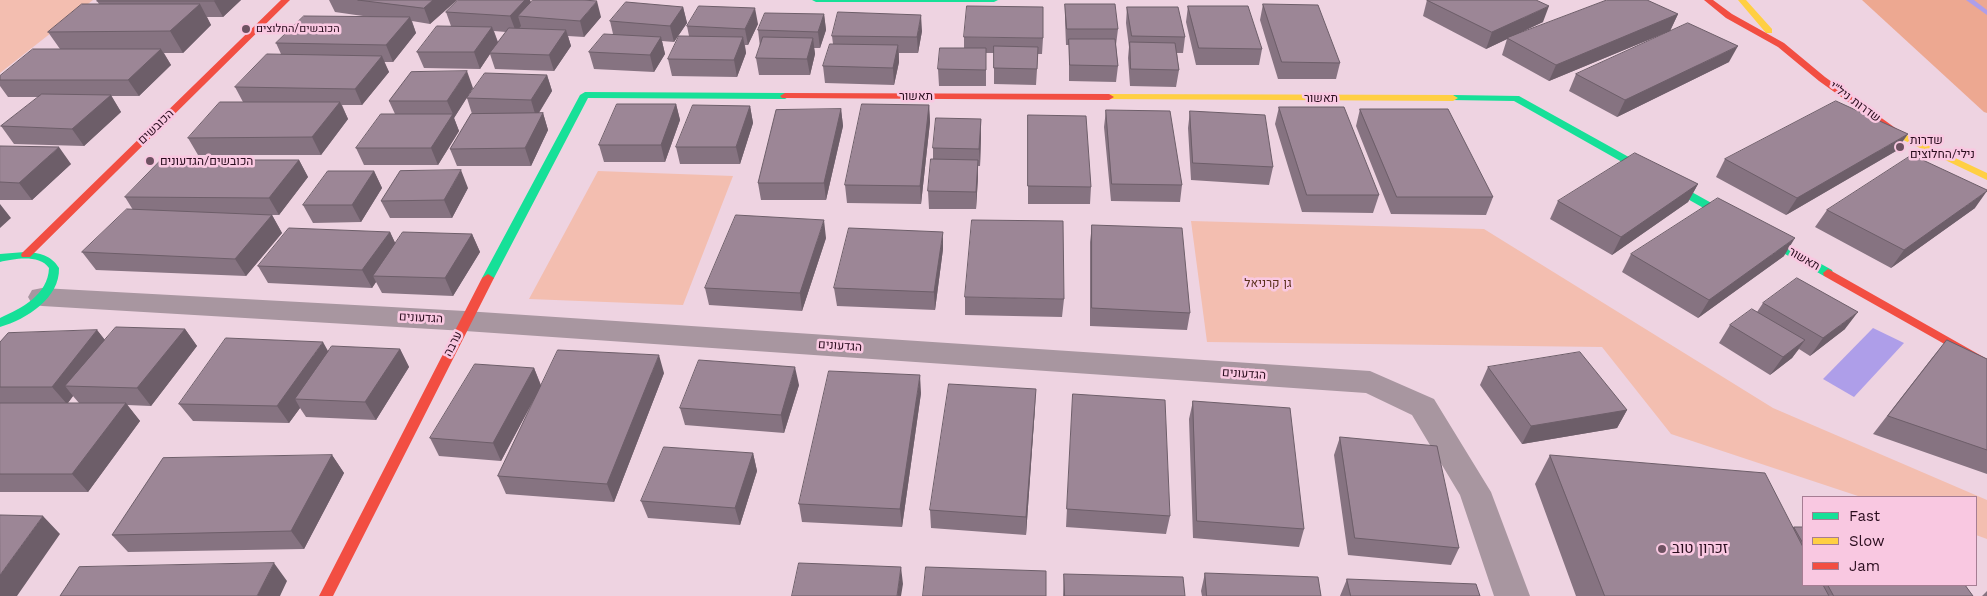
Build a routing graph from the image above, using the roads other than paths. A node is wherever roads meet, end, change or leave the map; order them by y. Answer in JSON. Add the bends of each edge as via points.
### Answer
{"nodes":[{"id":1,"x":286,"y":0,"type":"edge"},
{"id":2,"x":816,"y":0,"type":"edge"},
{"id":3,"x":994,"y":0,"type":"edge"},
{"id":4,"x":1708,"y":0,"type":"edge"},
{"id":5,"x":1742,"y":0,"type":"edge"},
{"id":6,"x":1781,"y":46,"type":"junction"},
{"id":7,"x":585,"y":95,"type":"joint"},
{"id":8,"x":1987,"y":177,"type":"edge"},
{"id":9,"x":26,"y":255,"type":"junction"},
{"id":10,"x":0,"y":258,"type":"edge"},
{"id":11,"x":42,"y":297,"type":"junction"},
{"id":12,"x":465,"y":321,"type":"junction"},
{"id":13,"x":0,"y":323,"type":"edge"},
{"id":14,"x":1987,"y":364,"type":"edge"},
{"id":15,"x":326,"y":596,"type":"edge"},
{"id":16,"x":1512,"y":596,"type":"edge"}],
"edges":[{"from":1,"to":9,"type":"street","name":"הכובשים"},
{"from":2,"to":3,"type":"street"},
{"from":4,"to":6,"type":"street","name":"שדרות ניל\"י"},
{"from":5,"to":6,"type":"street","name":"שדרות ניל\"י"},
{"from":6,"to":8,"type":"street","name":"שדרות ניל\"י","via":[[1896,133]]},
{"from":7,"to":12,"type":"street","name":"ערבה"},
{"from":7,"to":14,"type":"street","name":"תאשור","via":[[1516,98]]},
{"from":9,"to":10,"type":"street"},
{"from":9,"to":11,"type":"street","via":[[42,257],[52,263],[55,272],[52,284]]},
{"from":11,"to":12,"type":"street","name":"הגדעונים"},
{"from":11,"to":13,"type":"street"},
{"from":12,"to":15,"type":"street","name":"ערבה"},
{"from":12,"to":16,"type":"street","name":"הגדעונים","via":[[1370,382],[1423,407],[1475,492]]}]}
